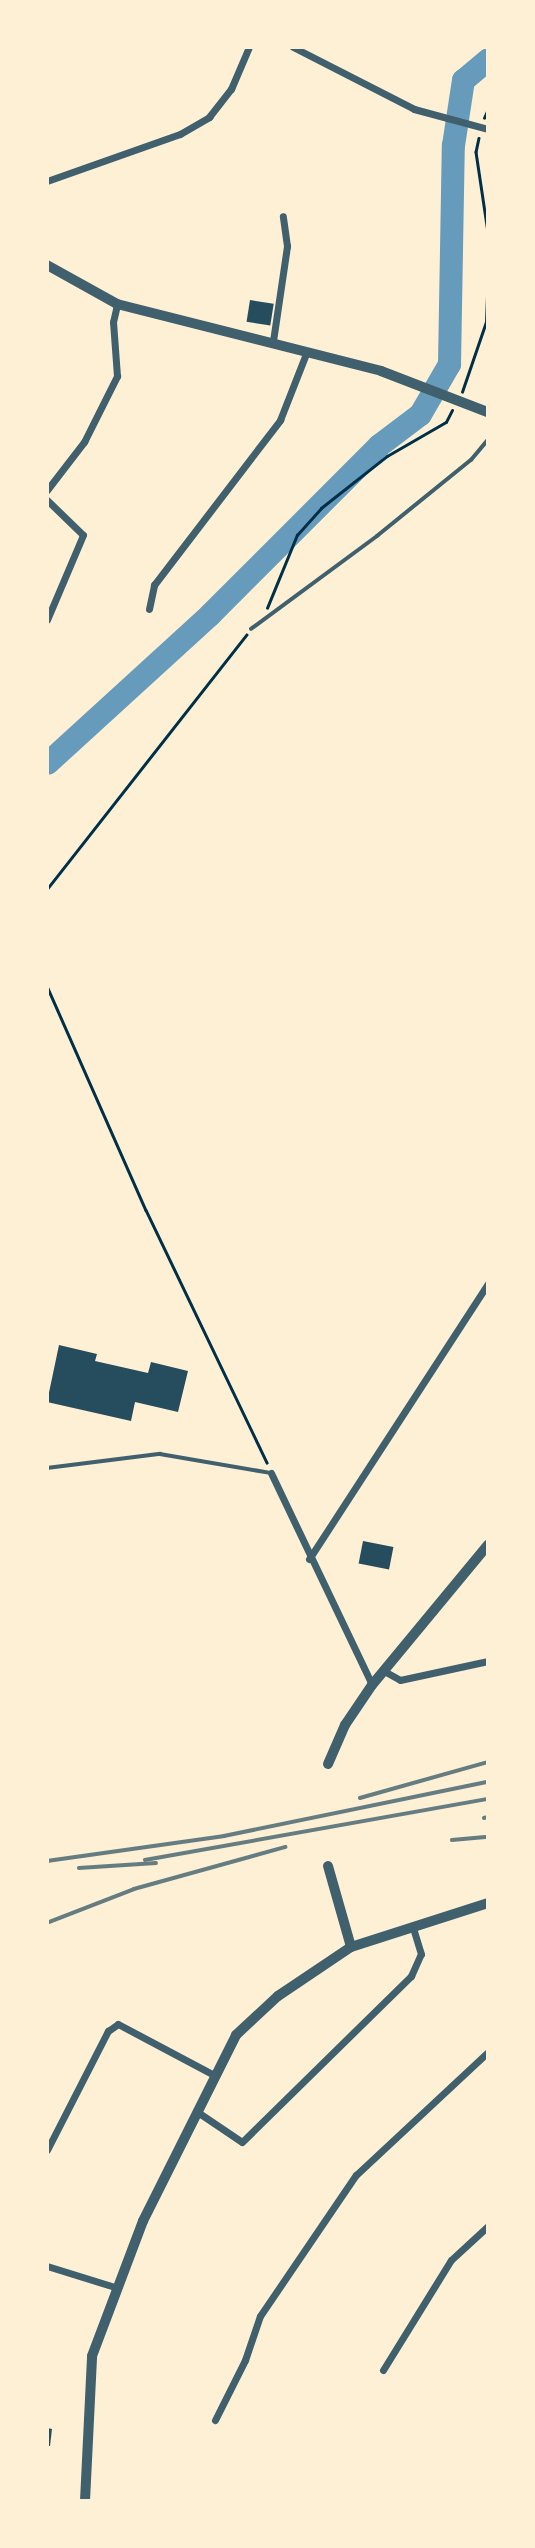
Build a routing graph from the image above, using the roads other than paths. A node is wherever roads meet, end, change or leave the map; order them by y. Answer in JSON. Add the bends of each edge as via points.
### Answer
{"nodes":[{"id":1,"x":249,"y":47,"type":"edge"},
{"id":2,"x":293,"y":47,"type":"edge"},
{"id":3,"x":481,"y":128,"type":"edge"},
{"id":4,"x":47,"y":181,"type":"edge"},
{"id":5,"x":283,"y":216,"type":"dead end"},
{"id":6,"x":47,"y":265,"type":"edge"},
{"id":7,"x":117,"y":304,"type":"junction"},
{"id":8,"x":273,"y":341,"type":"junction"},
{"id":9,"x":307,"y":350,"type":"junction"},
{"id":10,"x":487,"y":413,"type":"edge"},
{"id":11,"x":488,"y":440,"type":"edge"},
{"id":12,"x":47,"y":490,"type":"edge"},
{"id":13,"x":47,"y":500,"type":"edge"},
{"id":14,"x":149,"y":609,"type":"dead end"},
{"id":15,"x":47,"y":620,"type":"edge"},
{"id":16,"x":251,"y":629,"type":"road end"},
{"id":17,"x":488,"y":1283,"type":"edge"},
{"id":18,"x":47,"y":1468,"type":"edge"},
{"id":19,"x":271,"y":1473,"type":"joint"},
{"id":20,"x":488,"y":1545,"type":"edge"},
{"id":21,"x":309,"y":1559,"type":"junction"},
{"id":22,"x":488,"y":1661,"type":"edge"},
{"id":23,"x":384,"y":1671,"type":"junction"},
{"id":24,"x":372,"y":1685,"type":"junction"},
{"id":25,"x":328,"y":1764,"type":"dead end"},
{"id":26,"x":328,"y":1867,"type":"dead end"},
{"id":27,"x":488,"y":1903,"type":"edge"},
{"id":28,"x":413,"y":1928,"type":"junction"},
{"id":29,"x":351,"y":1947,"type":"junction"},
{"id":30,"x":488,"y":2052,"type":"edge"},
{"id":31,"x":214,"y":2075,"type":"junction"},
{"id":32,"x":197,"y":2111,"type":"junction"},
{"id":33,"x":47,"y":2150,"type":"edge"},
{"id":34,"x":488,"y":2226,"type":"edge"},
{"id":35,"x":47,"y":2266,"type":"edge"},
{"id":36,"x":115,"y":2287,"type":"junction"},
{"id":37,"x":383,"y":2370,"type":"dead end"},
{"id":38,"x":215,"y":2420,"type":"dead end"},
{"id":39,"x":85,"y":2501,"type":"edge"}],
"edges":[{"from":1,"to":4,"type":"street","via":[[231,89],[209,117],[180,134]]},
{"from":2,"to":3,"type":"street","via":[[426,113]]},
{"from":5,"to":8,"type":"street","via":[[287,246]]},
{"from":6,"to":7,"type":"street"},
{"from":7,"to":8,"type":"street"},
{"from":7,"to":12,"type":"street","via":[[113,322],[117,376],[84,442]]},
{"from":8,"to":9,"type":"street"},
{"from":9,"to":10,"type":"street"},
{"from":9,"to":14,"type":"street","via":[[280,420],[153,585]]},
{"from":11,"to":16,"type":"lane","via":[[471,460],[377,537]]},
{"from":13,"to":15,"type":"street","via":[[83,535]]},
{"from":17,"to":21,"type":"street"},
{"from":18,"to":19,"type":"lane","via":[[160,1454]]},
{"from":19,"to":21,"type":"street"},
{"from":20,"to":23,"type":"street"},
{"from":21,"to":24,"type":"street"},
{"from":22,"to":23,"type":"street","via":[[400,1680]]},
{"from":23,"to":24,"type":"street"},
{"from":24,"to":25,"type":"street","via":[[345,1725]]},
{"from":26,"to":29,"type":"street"},
{"from":27,"to":28,"type":"street"},
{"from":28,"to":29,"type":"street"},
{"from":28,"to":32,"type":"street","via":[[421,1954],[411,1976],[242,2143]]},
{"from":29,"to":31,"type":"street","via":[[313,1969],[252,2017],[236,2035]]},
{"from":30,"to":38,"type":"street","via":[[356,2175],[260,2316],[245,2360]]},
{"from":31,"to":32,"type":"street"},
{"from":31,"to":33,"type":"street","via":[[118,2024],[108,2031]]},
{"from":32,"to":36,"type":"street"},
{"from":34,"to":37,"type":"street","via":[[451,2260]]},
{"from":35,"to":36,"type":"street"},
{"from":36,"to":39,"type":"street","via":[[92,2356]]}]}
